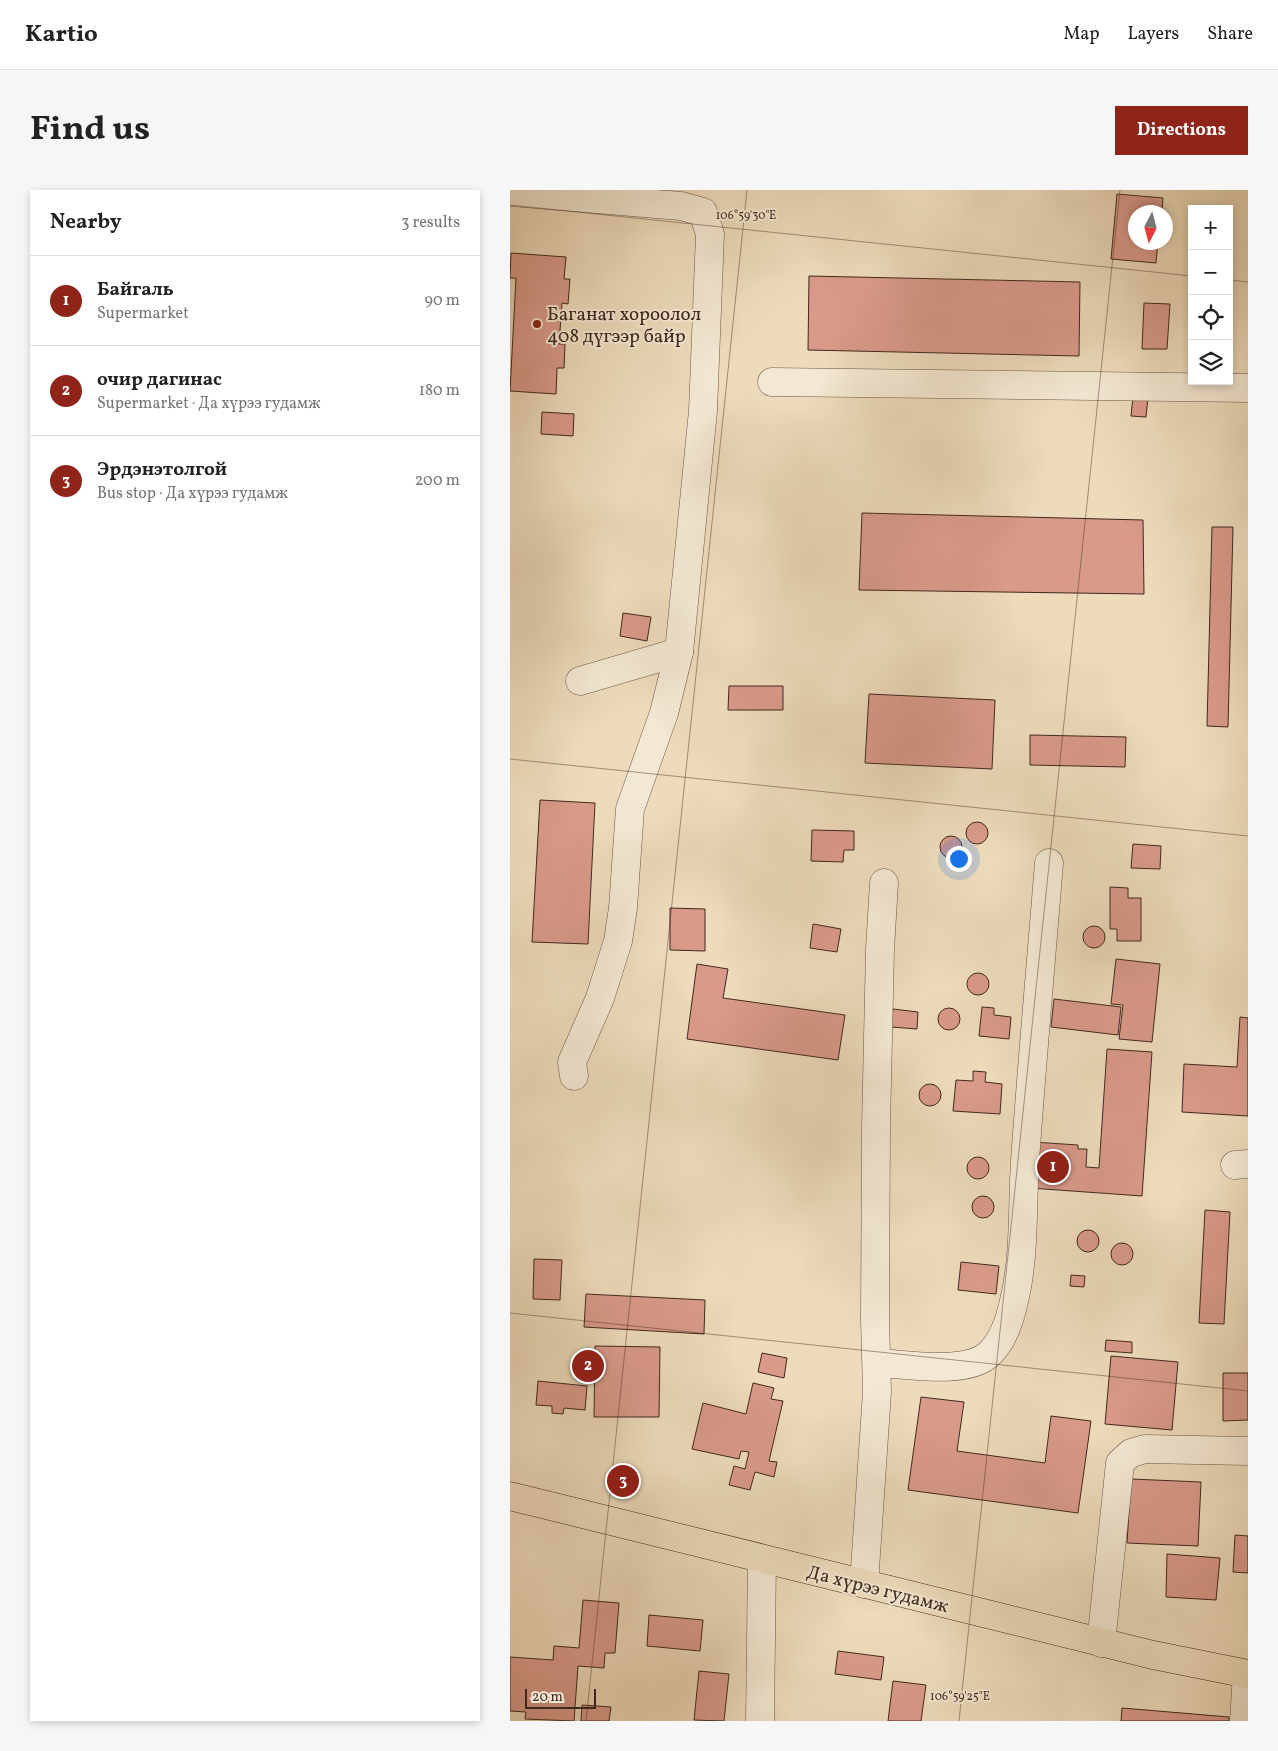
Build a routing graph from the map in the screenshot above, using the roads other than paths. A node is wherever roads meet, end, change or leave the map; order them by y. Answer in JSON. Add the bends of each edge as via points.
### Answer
{"nodes":[{"id":1,"x":510,"y":192,"type":"edge"},
{"id":2,"x":772,"y":382,"type":"dead end"},
{"id":3,"x":1248,"y":388,"type":"edge"},
{"id":4,"x":679,"y":652,"type":"junction"},
{"id":5,"x":580,"y":681,"type":"dead end"},
{"id":6,"x":1049,"y":863,"type":"dead end"},
{"id":7,"x":884,"y":883,"type":"dead end"},
{"id":8,"x":574,"y":1076,"type":"dead end"},
{"id":9,"x":877,"y":1363,"type":"junction"},
{"id":10,"x":1248,"y":1451,"type":"edge"},
{"id":11,"x":510,"y":1496,"type":"edge"},
{"id":12,"x":762,"y":1559,"type":"junction"},
{"id":13,"x":864,"y":1584,"type":"junction"},
{"id":14,"x":1100,"y":1643,"type":"junction"},
{"id":15,"x":1248,"y":1674,"type":"edge"},
{"id":16,"x":760,"y":1721,"type":"edge"},
{"id":17,"x":1244,"y":1721,"type":"edge"}],
"edges":[{"from":1,"to":4,"type":"street","via":[[681,206],[702,212],[710,234],[703,411]]},
{"from":2,"to":3,"type":"street"},
{"from":4,"to":5,"type":"street"},
{"from":4,"to":8,"type":"street","via":[[664,713],[630,809],[618,941],[600,998],[572,1062]]},
{"from":6,"to":9,"type":"street","via":[[1025,1156],[1020,1260],[1014,1300],[1004,1333],[989,1354],[969,1365]]},
{"from":7,"to":9,"type":"street","via":[[877,1072]]},
{"from":9,"to":13,"type":"street"},
{"from":10,"to":14,"type":"street","via":[[1145,1450],[1131,1453],[1120,1463]]},
{"from":11,"to":12,"type":"main road","name":"Да хүрээ гудамж"},
{"from":12,"to":13,"type":"main road","name":"Да хүрээ гудамж"},
{"from":12,"to":16,"type":"street"},
{"from":13,"to":14,"type":"main road","name":"Да хүрээ гудамж"},
{"from":14,"to":15,"type":"main road","name":"Да хүрээ гудамж"},
{"from":15,"to":17,"type":"street"}]}
